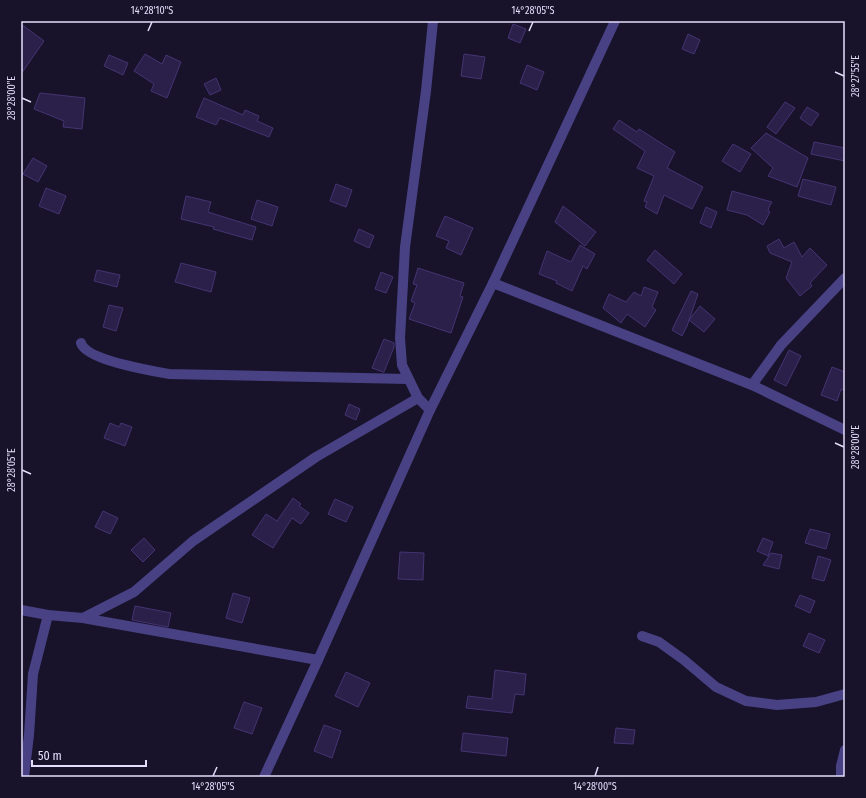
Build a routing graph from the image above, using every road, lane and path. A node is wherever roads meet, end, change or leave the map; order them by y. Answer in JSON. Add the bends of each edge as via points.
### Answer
{"nodes":[{"id":1,"x":433,"y":21,"type":"edge"},
{"id":2,"x":615,"y":21,"type":"edge"},
{"id":3,"x":845,"y":278,"type":"edge"},
{"id":4,"x":493,"y":283,"type":"junction"},
{"id":5,"x":82,"y":343,"type":"dead end"},
{"id":6,"x":408,"y":379,"type":"junction"},
{"id":7,"x":752,"y":385,"type":"junction"},
{"id":8,"x":418,"y":398,"type":"junction"},
{"id":9,"x":430,"y":410,"type":"junction"},
{"id":10,"x":845,"y":430,"type":"edge"},
{"id":11,"x":21,"y":610,"type":"edge"},
{"id":12,"x":48,"y":615,"type":"junction"},
{"id":13,"x":83,"y":618,"type":"junction"},
{"id":14,"x":642,"y":636,"type":"dead end"},
{"id":15,"x":318,"y":660,"type":"junction"},
{"id":16,"x":845,"y":694,"type":"edge"},
{"id":17,"x":845,"y":750,"type":"edge"},
{"id":18,"x":24,"y":777,"type":"edge"},
{"id":19,"x":264,"y":777,"type":"edge"},
{"id":20,"x":841,"y":777,"type":"edge"}],
"edges":[{"from":1,"to":6,"type":"street","via":[[405,247],[400,338],[402,365]]},
{"from":2,"to":4,"type":"street"},
{"from":3,"to":7,"type":"street","via":[[781,345]]},
{"from":4,"to":7,"type":"street"},
{"from":4,"to":9,"type":"street"},
{"from":5,"to":6,"type":"street","via":[[82,347],[92,354],[130,367],[169,374]]},
{"from":6,"to":8,"type":"street"},
{"from":7,"to":10,"type":"street"},
{"from":8,"to":9,"type":"street"},
{"from":8,"to":13,"type":"street","via":[[316,457],[192,541],[134,592]]},
{"from":9,"to":15,"type":"street"},
{"from":11,"to":12,"type":"street"},
{"from":12,"to":13,"type":"street"},
{"from":12,"to":18,"type":"street","via":[[33,674]]},
{"from":13,"to":15,"type":"street"},
{"from":14,"to":16,"type":"street","via":[[659,642],[716,687],[746,701],[777,704],[816,702]]},
{"from":15,"to":19,"type":"street"},
{"from":17,"to":20,"type":"street"}]}
